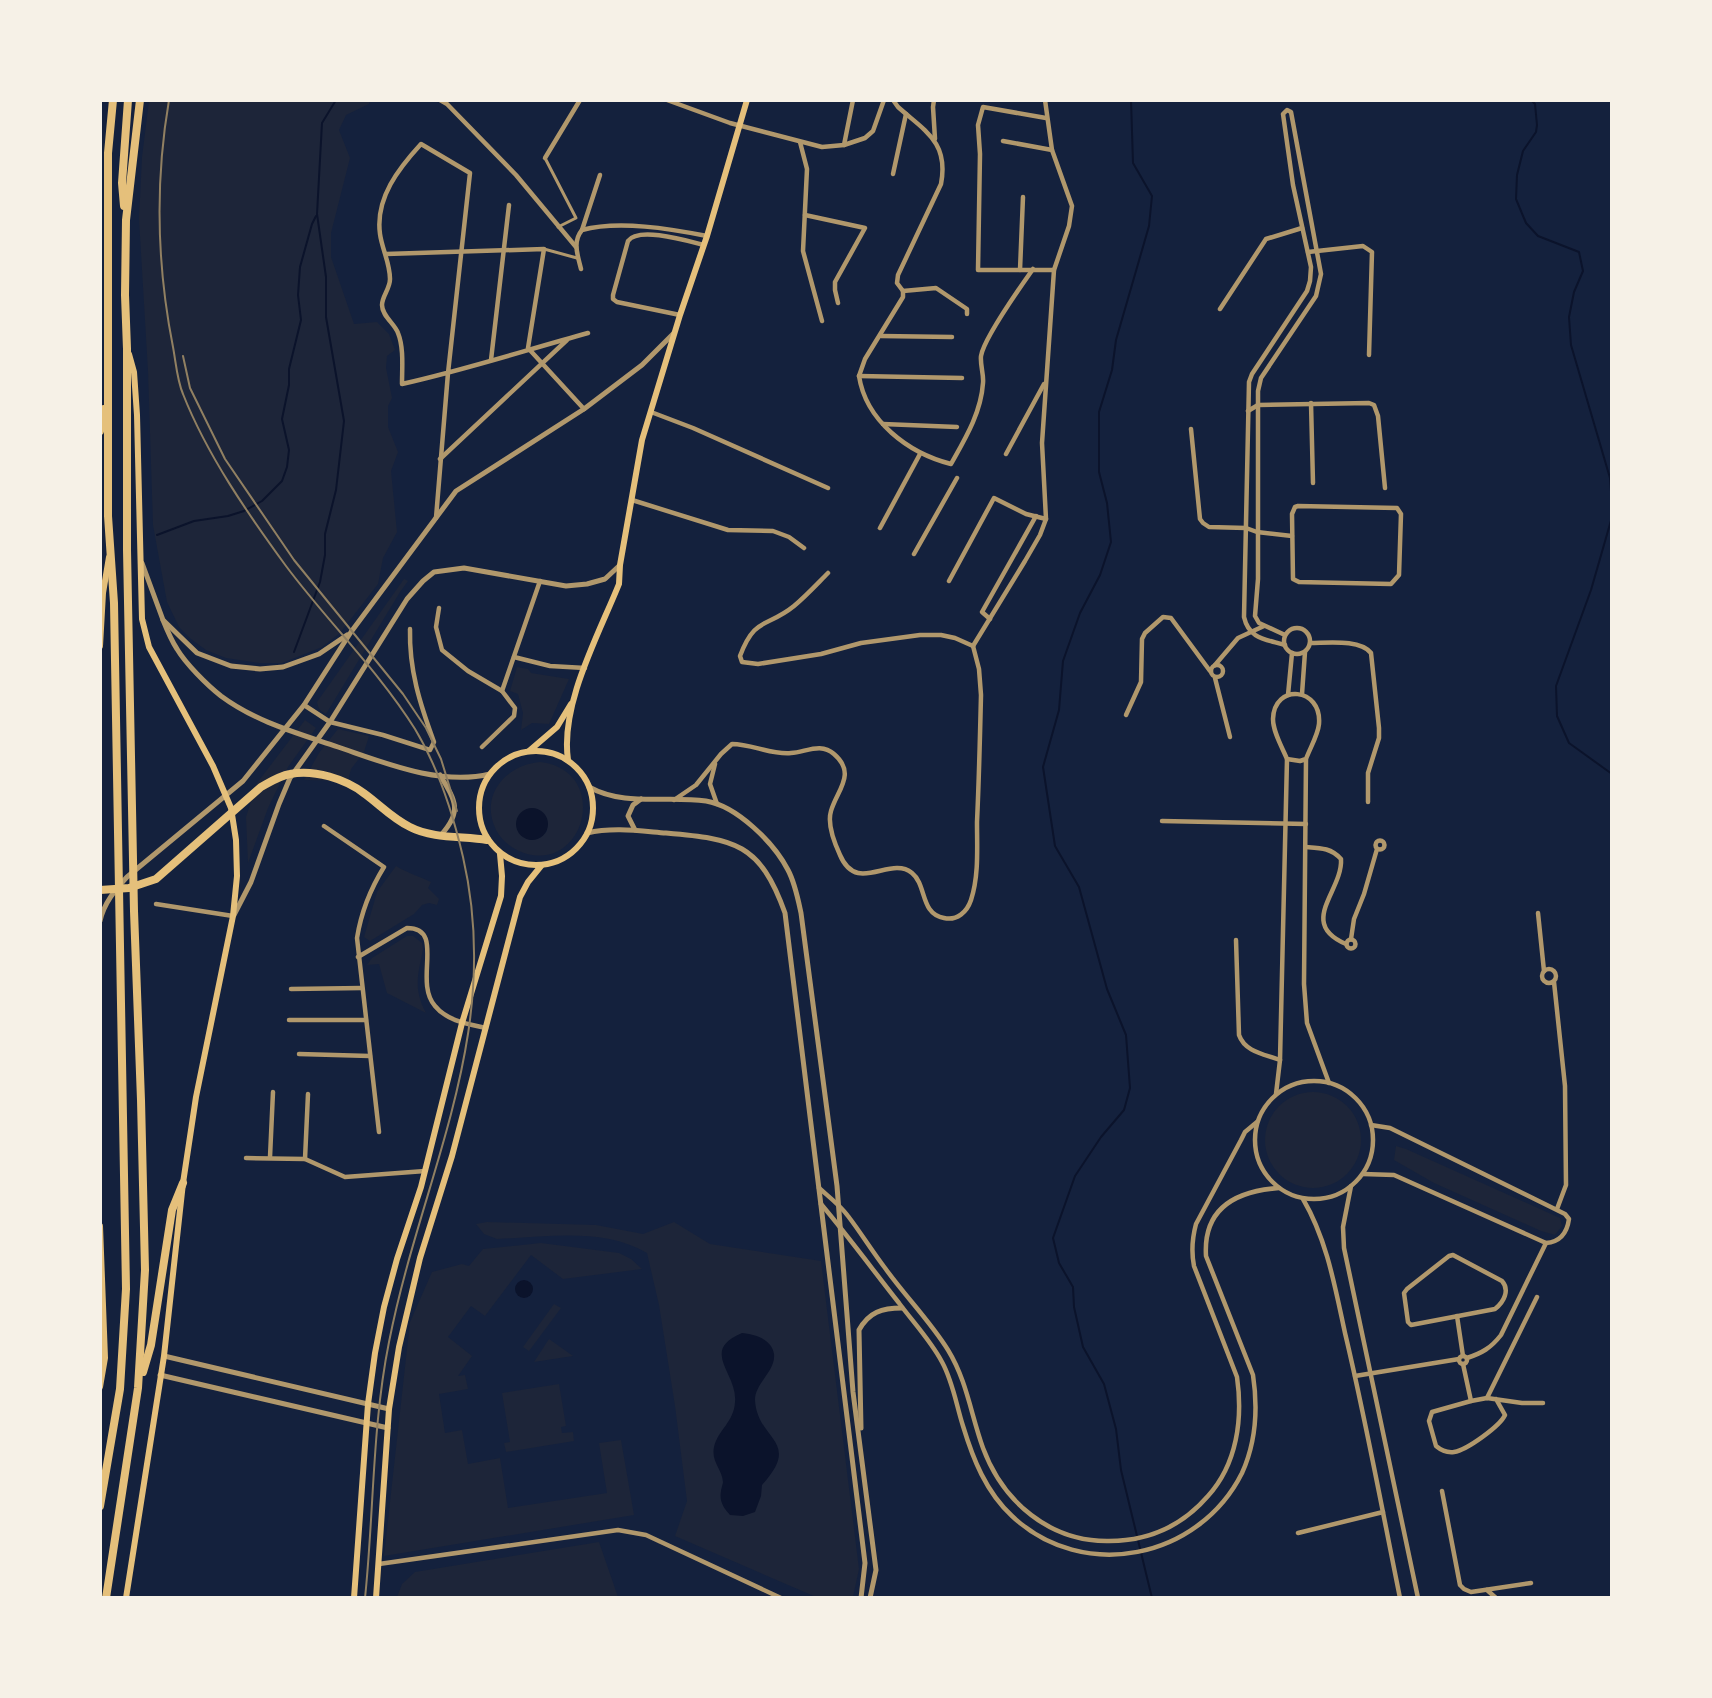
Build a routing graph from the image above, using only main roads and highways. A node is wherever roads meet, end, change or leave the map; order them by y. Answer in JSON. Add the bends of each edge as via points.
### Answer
{"nodes":[{"id":1,"x":113,"y":100,"type":"edge"},
{"id":2,"x":128,"y":100,"type":"edge"},
{"id":3,"x":140,"y":100,"type":"edge"},
{"id":4,"x":747,"y":100,"type":"edge"},
{"id":5,"x":126,"y":219,"type":"junction"},
{"id":6,"x":127,"y":349,"type":"junction"},
{"id":7,"x":108,"y":390,"type":"junction"},
{"id":8,"x":100,"y":430,"type":"edge"},
{"id":9,"x":109,"y":554,"type":"junction"},
{"id":10,"x":100,"y":646,"type":"edge"},
{"id":11,"x":573,"y":701,"type":"junction"},
{"id":12,"x":529,"y":751,"type":"junction"},
{"id":13,"x":568,"y":760,"type":"junction"},
{"id":14,"x":488,"y":840,"type":"junction"},
{"id":15,"x":500,"y":854,"type":"junction"},
{"id":16,"x":541,"y":866,"type":"junction"},
{"id":17,"x":100,"y":890,"type":"edge"},
{"id":18,"x":183,"y":1183,"type":"junction"},
{"id":19,"x":100,"y":1226,"type":"edge"},
{"id":20,"x":100,"y":1387,"type":"edge"},
{"id":21,"x":138,"y":1388,"type":"junction"},
{"id":22,"x":100,"y":1506,"type":"edge"},
{"id":23,"x":105,"y":1598,"type":"edge"},
{"id":24,"x":126,"y":1598,"type":"edge"},
{"id":25,"x":354,"y":1598,"type":"edge"},
{"id":26,"x":376,"y":1598,"type":"edge"}],
"edges":[{"from":1,"to":7,"type":"highway","via":[[108,153]]},
{"from":2,"to":5,"type":"highway","via":[[122,183]]},
{"from":3,"to":5,"type":"highway"},
{"from":4,"to":11,"type":"main road","via":[[640,448],[619,584]]},
{"from":5,"to":6,"type":"highway"},
{"from":6,"to":18,"type":"main road","via":[[134,372],[142,619],[149,647],[213,766],[231,808],[236,840],[233,916],[196,1097]]},
{"from":6,"to":21,"type":"highway","via":[[134,911],[145,1235]]},
{"from":7,"to":8,"type":"highway"},
{"from":7,"to":9,"type":"highway"},
{"from":9,"to":10,"type":"main road"},
{"from":9,"to":22,"type":"highway","via":[[114,603],[126,1289],[120,1389]]},
{"from":11,"to":12,"type":"main road","via":[[557,726]]},
{"from":11,"to":13,"type":"main road","via":[[567,731]]},
{"from":12,"to":13,"type":"main road","via":[[549,752]]},
{"from":12,"to":14,"type":"main road","via":[[507,759],[490,774],[482,789],[478,807],[480,824]]},
{"from":13,"to":16,"type":"main road","via":[[589,786],[593,810],[587,834],[568,856]]},
{"from":14,"to":15,"type":"main road"},
{"from":14,"to":17,"type":"highway","via":[[424,833],[387,813],[346,782],[292,773],[261,787],[240,803],[156,879],[129,888]]},
{"from":15,"to":16,"type":"main road","via":[[519,864]]},
{"from":15,"to":25,"type":"main road","via":[[501,896],[384,1307],[366,1423]]},
{"from":16,"to":26,"type":"main road","via":[[520,897],[399,1347],[389,1409]]},
{"from":18,"to":21,"type":"highway","via":[[172,1210],[151,1345]]},
{"from":18,"to":24,"type":"main road","via":[[164,1356]]},
{"from":19,"to":20,"type":"main road","via":[[105,1358]]},
{"from":21,"to":23,"type":"highway"}]}
